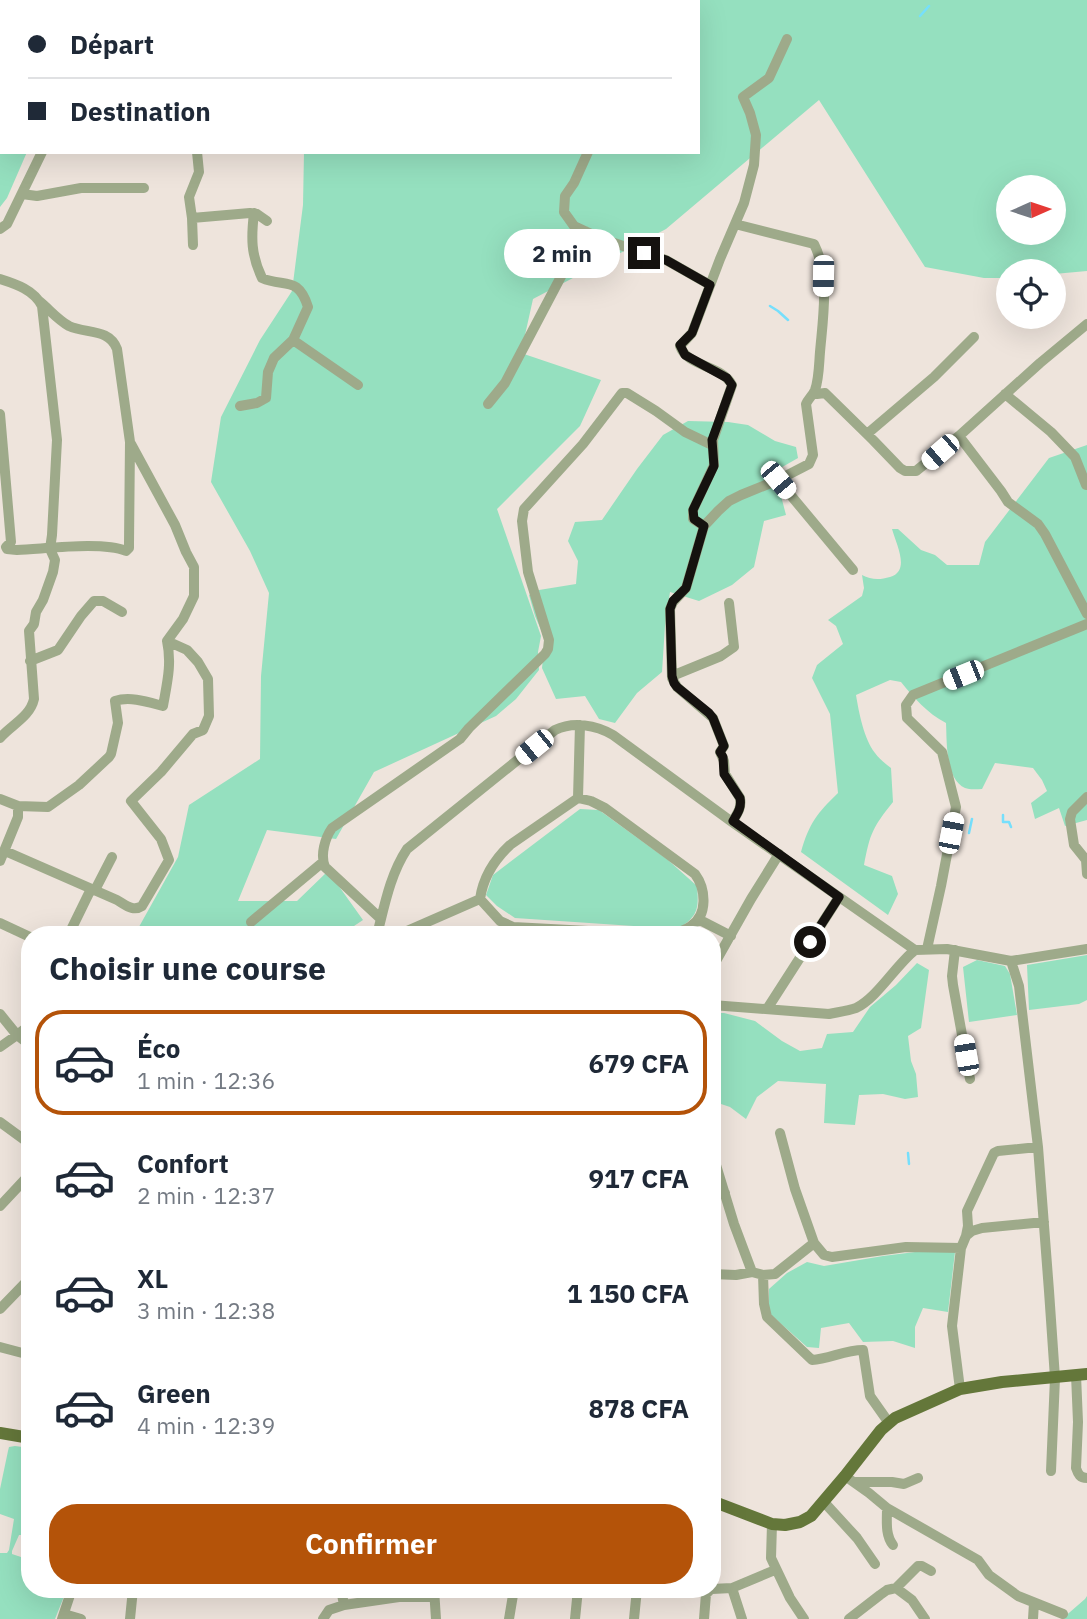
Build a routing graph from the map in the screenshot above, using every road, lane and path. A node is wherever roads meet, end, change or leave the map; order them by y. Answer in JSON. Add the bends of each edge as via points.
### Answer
{"nodes":[{"id":1,"x":787,"y":39,"type":"dead end"},
{"id":2,"x":41,"y":154,"type":"edge"},
{"id":3,"x":197,"y":154,"type":"edge"},
{"id":4,"x":587,"y":154,"type":"edge"},
{"id":5,"x":144,"y":188,"type":"dead end"},
{"id":6,"x":22,"y":194,"type":"junction"},
{"id":7,"x":254,"y":213,"type":"junction"},
{"id":8,"x":192,"y":218,"type":"junction"},
{"id":9,"x":267,"y":221,"type":"dead end"},
{"id":10,"x":735,"y":224,"type":"junction"},
{"id":11,"x":0,"y":229,"type":"edge"},
{"id":12,"x":585,"y":231,"type":"junction"},
{"id":13,"x":193,"y":245,"type":"dead end"},
{"id":14,"x":0,"y":279,"type":"edge"},
{"id":15,"x":710,"y":285,"type":"junction"},
{"id":16,"x":39,"y":301,"type":"junction"},
{"id":17,"x":1087,"y":324,"type":"edge"},
{"id":18,"x":975,"y":337,"type":"dead end"},
{"id":19,"x":293,"y":340,"type":"junction"},
{"id":20,"x":358,"y":385,"type":"dead end"},
{"id":21,"x":815,"y":392,"type":"junction"},
{"id":22,"x":1005,"y":394,"type":"junction"},
{"id":23,"x":488,"y":404,"type":"dead end"},
{"id":24,"x":240,"y":406,"type":"dead end"},
{"id":25,"x":0,"y":414,"type":"edge"},
{"id":26,"x":867,"y":434,"type":"junction"},
{"id":27,"x":959,"y":436,"type":"junction"},
{"id":28,"x":130,"y":442,"type":"junction"},
{"id":29,"x":712,"y":446,"type":"junction"},
{"id":30,"x":778,"y":480,"type":"junction"},
{"id":31,"x":1086,"y":485,"type":"edge"},
{"id":32,"x":704,"y":526,"type":"junction"},
{"id":33,"x":3,"y":548,"type":"edge"},
{"id":34,"x":50,"y":549,"type":"junction"},
{"id":35,"x":853,"y":570,"type":"dead end"},
{"id":36,"x":729,"y":603,"type":"dead end"},
{"id":37,"x":122,"y":612,"type":"dead end"},
{"id":38,"x":1087,"y":614,"type":"edge"},
{"id":39,"x":1087,"y":624,"type":"edge"},
{"id":40,"x":167,"y":641,"type":"junction"},
{"id":41,"x":30,"y":661,"type":"junction"},
{"id":42,"x":672,"y":676,"type":"junction"},
{"id":43,"x":580,"y":725,"type":"junction"},
{"id":44,"x":0,"y":738,"type":"edge"},
{"id":45,"x":1087,"y":797,"type":"edge"},
{"id":46,"x":0,"y":799,"type":"edge"},
{"id":47,"x":578,"y":799,"type":"junction"},
{"id":48,"x":18,"y":806,"type":"junction"},
{"id":49,"x":733,"y":821,"type":"junction"},
{"id":50,"x":779,"y":855,"type":"junction"},
{"id":51,"x":2,"y":856,"type":"edge"},
{"id":52,"x":112,"y":858,"type":"dead end"},
{"id":53,"x":323,"y":862,"type":"junction"},
{"id":54,"x":1087,"y":874,"type":"edge"},
{"id":55,"x":93,"y":890,"type":"junction"},
{"id":56,"x":839,"y":897,"type":"junction"},
{"id":57,"x":480,"y":899,"type":"junction"},
{"id":58,"x":381,"y":919,"type":"junction"},
{"id":59,"x":698,"y":919,"type":"junction"},
{"id":60,"x":251,"y":922,"type":"dead end"},
{"id":61,"x":0,"y":923,"type":"edge"},
{"id":62,"x":73,"y":926,"type":"edge"},
{"id":63,"x":380,"y":926,"type":"edge"},
{"id":64,"x":418,"y":926,"type":"edge"},
{"id":65,"x":511,"y":926,"type":"edge"},
{"id":66,"x":691,"y":926,"type":"edge"},
{"id":67,"x":712,"y":926,"type":"edge"},
{"id":68,"x":721,"y":930,"type":"edge"},
{"id":69,"x":21,"y":933,"type":"edge"},
{"id":70,"x":732,"y":936,"type":"junction"},
{"id":71,"x":1087,"y":949,"type":"edge"},
{"id":72,"x":915,"y":950,"type":"junction"},
{"id":73,"x":927,"y":950,"type":"junction"},
{"id":74,"x":955,"y":950,"type":"junction"},
{"id":75,"x":721,"y":954,"type":"edge"},
{"id":76,"x":1011,"y":961,"type":"junction"},
{"id":77,"x":721,"y":1006,"type":"edge"},
{"id":78,"x":767,"y":1009,"type":"junction"},
{"id":79,"x":0,"y":1014,"type":"edge"},
{"id":80,"x":21,"y":1032,"type":"edge"},
{"id":81,"x":18,"y":1035,"type":"junction"},
{"id":82,"x":21,"y":1038,"type":"edge"},
{"id":83,"x":0,"y":1047,"type":"edge"},
{"id":84,"x":970,"y":1079,"type":"dead end"},
{"id":85,"x":0,"y":1122,"type":"edge"},
{"id":86,"x":780,"y":1133,"type":"dead end"},
{"id":87,"x":21,"y":1137,"type":"edge"},
{"id":88,"x":1038,"y":1147,"type":"junction"},
{"id":89,"x":721,"y":1180,"type":"edge"},
{"id":90,"x":21,"y":1184,"type":"edge"},
{"id":91,"x":725,"y":1193,"type":"junction"},
{"id":92,"x":721,"y":1194,"type":"edge"},
{"id":93,"x":0,"y":1206,"type":"edge"},
{"id":94,"x":1044,"y":1222,"type":"junction"},
{"id":95,"x":966,"y":1236,"type":"junction"},
{"id":96,"x":814,"y":1243,"type":"junction"},
{"id":97,"x":961,"y":1248,"type":"junction"},
{"id":98,"x":752,"y":1272,"type":"junction"},
{"id":99,"x":721,"y":1274,"type":"edge"},
{"id":100,"x":763,"y":1275,"type":"junction"},
{"id":101,"x":21,"y":1287,"type":"edge"},
{"id":102,"x":0,"y":1309,"type":"edge"},
{"id":103,"x":0,"y":1347,"type":"edge"},
{"id":104,"x":21,"y":1353,"type":"edge"},
{"id":105,"x":1081,"y":1375,"type":"edge"},
{"id":106,"x":1055,"y":1378,"type":"junction"},
{"id":107,"x":960,"y":1389,"type":"junction"},
{"id":108,"x":889,"y":1423,"type":"junction"},
{"id":109,"x":0,"y":1433,"type":"edge"},
{"id":110,"x":21,"y":1436,"type":"edge"},
{"id":111,"x":1051,"y":1471,"type":"dead end"},
{"id":112,"x":1087,"y":1478,"type":"edge"},
{"id":113,"x":850,"y":1479,"type":"junction"},
{"id":114,"x":918,"y":1479,"type":"dead end"},
{"id":115,"x":823,"y":1501,"type":"junction"},
{"id":116,"x":721,"y":1504,"type":"edge"},
{"id":117,"x":887,"y":1508,"type":"junction"},
{"id":118,"x":772,"y":1524,"type":"junction"},
{"id":119,"x":893,"y":1545,"type":"dead end"},
{"id":120,"x":875,"y":1564,"type":"dead end"},
{"id":121,"x":775,"y":1570,"type":"junction"},
{"id":122,"x":931,"y":1571,"type":"dead end"},
{"id":123,"x":732,"y":1588,"type":"junction"},
{"id":124,"x":896,"y":1588,"type":"junction"},
{"id":125,"x":721,"y":1589,"type":"edge"},
{"id":126,"x":69,"y":1598,"type":"edge"},
{"id":127,"x":132,"y":1598,"type":"edge"},
{"id":128,"x":343,"y":1598,"type":"edge"},
{"id":129,"x":392,"y":1598,"type":"edge"},
{"id":130,"x":434,"y":1598,"type":"edge"},
{"id":131,"x":512,"y":1598,"type":"edge"},
{"id":132,"x":577,"y":1598,"type":"edge"},
{"id":133,"x":636,"y":1598,"type":"edge"},
{"id":134,"x":706,"y":1598,"type":"edge"},
{"id":135,"x":1034,"y":1603,"type":"junction"},
{"id":136,"x":344,"y":1605,"type":"junction"},
{"id":137,"x":1063,"y":1614,"type":"dead end"},
{"id":138,"x":63,"y":1617,"type":"edge"},
{"id":139,"x":81,"y":1619,"type":"edge"},
{"id":140,"x":130,"y":1619,"type":"edge"},
{"id":141,"x":323,"y":1619,"type":"edge"},
{"id":142,"x":436,"y":1619,"type":"edge"},
{"id":143,"x":509,"y":1619,"type":"edge"},
{"id":144,"x":575,"y":1619,"type":"edge"},
{"id":145,"x":634,"y":1619,"type":"edge"},
{"id":146,"x":704,"y":1619,"type":"edge"},
{"id":147,"x":742,"y":1619,"type":"edge"},
{"id":148,"x":804,"y":1619,"type":"edge"},
{"id":149,"x":850,"y":1619,"type":"edge"},
{"id":150,"x":925,"y":1619,"type":"edge"},
{"id":151,"x":1033,"y":1619,"type":"edge"}],
"edges":[{"from":1,"to":10,"type":"street","via":[[769,78],[743,97],[756,135],[754,165]]},
{"from":2,"to":6,"type":"street"},
{"from":3,"to":8,"type":"street","via":[[199,172],[189,197]]},
{"from":4,"to":12,"type":"street","via":[[565,196],[564,212],[574,226]]},
{"from":5,"to":6,"type":"street","via":[[81,188],[37,197]]},
{"from":6,"to":11,"type":"street"},
{"from":7,"to":8,"type":"street"},
{"from":7,"to":9,"type":"street"},
{"from":7,"to":19,"type":"street","via":[[254,263],[262,278],[284,282],[304,294],[307,307]]},
{"from":8,"to":13,"type":"street"},
{"from":10,"to":15,"type":"street"},
{"from":10,"to":21,"type":"street","via":[[814,244],[820,256],[823,315]]},
{"from":12,"to":15,"type":"street","via":[[666,260]]},
{"from":12,"to":23,"type":"street","via":[[505,383]]},
{"from":14,"to":16,"type":"street"},
{"from":15,"to":29,"type":"street","via":[[692,333],[680,345],[685,355],[732,385]]},
{"from":16,"to":28,"type":"street","via":[[65,324],[101,332],[115,344]]},
{"from":16,"to":34,"type":"street","via":[[57,440]]},
{"from":17,"to":22,"type":"street"},
{"from":18,"to":26,"type":"street"},
{"from":19,"to":20,"type":"street"},
{"from":19,"to":24,"type":"street","via":[[274,358],[266,398]]},
{"from":21,"to":26,"type":"street","via":[[825,393]]},
{"from":21,"to":30,"type":"street","via":[[806,404],[811,462]]},
{"from":22,"to":27,"type":"street"},
{"from":22,"to":31,"type":"street","via":[[1075,457]]},
{"from":25,"to":33,"type":"street","via":[[11,542]]},
{"from":26,"to":27,"type":"street","via":[[900,468],[911,472],[921,469]]},
{"from":27,"to":38,"type":"street","via":[[1008,502],[1038,524]]},
{"from":28,"to":34,"type":"street","via":[[129,548]]},
{"from":28,"to":40,"type":"street","via":[[194,567],[194,596]]},
{"from":29,"to":32,"type":"street","via":[[714,466],[692,515]]},
{"from":29,"to":53,"type":"street","via":[[627,394],[620,395],[522,514],[528,572],[549,640],[545,654],[460,739],[332,828]]},
{"from":30,"to":32,"type":"street","via":[[729,501]]},
{"from":30,"to":35,"type":"street"},
{"from":32,"to":42,"type":"street","via":[[686,588],[670,609]]},
{"from":33,"to":34,"type":"street"},
{"from":34,"to":41,"type":"street","via":[[55,560],[53,572],[29,631]]},
{"from":36,"to":42,"type":"street","via":[[734,647]]},
{"from":37,"to":41,"type":"street","via":[[94,601],[58,650]]},
{"from":39,"to":73,"type":"street","via":[[913,695],[906,705],[907,718],[942,752],[956,807]]},
{"from":40,"to":48,"type":"street","via":[[170,673],[163,706],[115,701],[118,723],[109,757],[51,805]]},
{"from":40,"to":55,"type":"street","via":[[187,650],[208,679],[209,716],[203,730],[193,734],[131,801],[161,839],[169,860],[139,908]]},
{"from":41,"to":44,"type":"street","via":[[31,709]]},
{"from":42,"to":49,"type":"street","via":[[677,687],[713,718],[724,746],[720,752],[723,771],[741,803]]},
{"from":43,"to":47,"type":"street"},
{"from":43,"to":49,"type":"street","via":[[613,735]]},
{"from":43,"to":58,"type":"street","via":[[555,730],[407,849]]},
{"from":45,"to":54,"type":"street","via":[[1070,819],[1074,845],[1086,860]]},
{"from":46,"to":48,"type":"street"},
{"from":47,"to":57,"type":"street","via":[[500,854],[482,885]]},
{"from":47,"to":59,"type":"street","via":[[605,808],[695,874],[703,896]]},
{"from":48,"to":51,"type":"street"},
{"from":49,"to":50,"type":"street"},
{"from":50,"to":56,"type":"street"},
{"from":50,"to":70,"type":"street"},
{"from":51,"to":55,"type":"street"},
{"from":52,"to":55,"type":"street"},
{"from":53,"to":58,"type":"street"},
{"from":53,"to":60,"type":"street"},
{"from":55,"to":62,"type":"street"},
{"from":56,"to":72,"type":"street"},
{"from":56,"to":78,"type":"street"},
{"from":57,"to":64,"type":"street"},
{"from":57,"to":65,"type":"street"},
{"from":58,"to":63,"type":"street"},
{"from":59,"to":66,"type":"street"},
{"from":59,"to":67,"type":"street"},
{"from":61,"to":69,"type":"street"},
{"from":68,"to":70,"type":"street"},
{"from":70,"to":75,"type":"street"},
{"from":71,"to":76,"type":"street"},
{"from":72,"to":73,"type":"street"},
{"from":72,"to":78,"type":"street","via":[[855,1008],[828,1014]]},
{"from":73,"to":74,"type":"street"},
{"from":74,"to":76,"type":"street"},
{"from":74,"to":84,"type":"street","via":[[953,985]]},
{"from":76,"to":88,"type":"street","via":[[1019,986]]},
{"from":77,"to":78,"type":"street"},
{"from":79,"to":81,"type":"street"},
{"from":80,"to":81,"type":"street"},
{"from":81,"to":82,"type":"street"},
{"from":81,"to":83,"type":"street"},
{"from":85,"to":87,"type":"street"},
{"from":86,"to":96,"type":"street"},
{"from":88,"to":94,"type":"street"},
{"from":88,"to":95,"type":"street","via":[[994,1153],[967,1211]]},
{"from":89,"to":91,"type":"street"},
{"from":90,"to":93,"type":"street"},
{"from":91,"to":92,"type":"street"},
{"from":91,"to":98,"type":"street"},
{"from":94,"to":95,"type":"street","via":[[982,1228]]},
{"from":94,"to":106,"type":"street"},
{"from":95,"to":97,"type":"street"},
{"from":96,"to":97,"type":"street","via":[[832,1257],[906,1247]]},
{"from":96,"to":100,"type":"street","via":[[775,1274]]},
{"from":97,"to":107,"type":"street","via":[[952,1326]]},
{"from":98,"to":99,"type":"street"},
{"from":98,"to":100,"type":"street"},
{"from":100,"to":108,"type":"street","via":[[767,1317],[808,1357],[817,1360],[863,1350],[870,1396]]},
{"from":101,"to":102,"type":"street"},
{"from":103,"to":104,"type":"street"},
{"from":105,"to":106,"type":"main road"},
{"from":105,"to":112,"type":"street","via":[[1076,1468],[1080,1477]]},
{"from":106,"to":107,"type":"main road"},
{"from":106,"to":111,"type":"street"},
{"from":107,"to":108,"type":"main road"},
{"from":108,"to":113,"type":"main road"},
{"from":109,"to":110,"type":"main road"},
{"from":113,"to":114,"type":"street","via":[[904,1484]]},
{"from":113,"to":115,"type":"main road"},
{"from":113,"to":117,"type":"street"},
{"from":115,"to":118,"type":"main road","via":[[800,1522]]},
{"from":115,"to":120,"type":"street"},
{"from":116,"to":118,"type":"main road"},
{"from":117,"to":119,"type":"street","via":[[887,1532]]},
{"from":117,"to":135,"type":"street","via":[[978,1560],[989,1575]]},
{"from":118,"to":121,"type":"street"},
{"from":121,"to":123,"type":"street"},
{"from":121,"to":148,"type":"street"},
{"from":122,"to":124,"type":"street","via":[[918,1566]]},
{"from":123,"to":125,"type":"street"},
{"from":123,"to":147,"type":"street"},
{"from":124,"to":149,"type":"street"},
{"from":124,"to":150,"type":"street"},
{"from":126,"to":138,"type":"street"},
{"from":127,"to":140,"type":"street"},
{"from":128,"to":136,"type":"street"},
{"from":129,"to":136,"type":"street"},
{"from":130,"to":142,"type":"street"},
{"from":131,"to":143,"type":"street"},
{"from":132,"to":144,"type":"street"},
{"from":133,"to":145,"type":"street"},
{"from":134,"to":146,"type":"street"},
{"from":135,"to":137,"type":"street"},
{"from":135,"to":151,"type":"street"},
{"from":136,"to":141,"type":"street","via":[[329,1610]]},
{"from":138,"to":139,"type":"street"}]}
